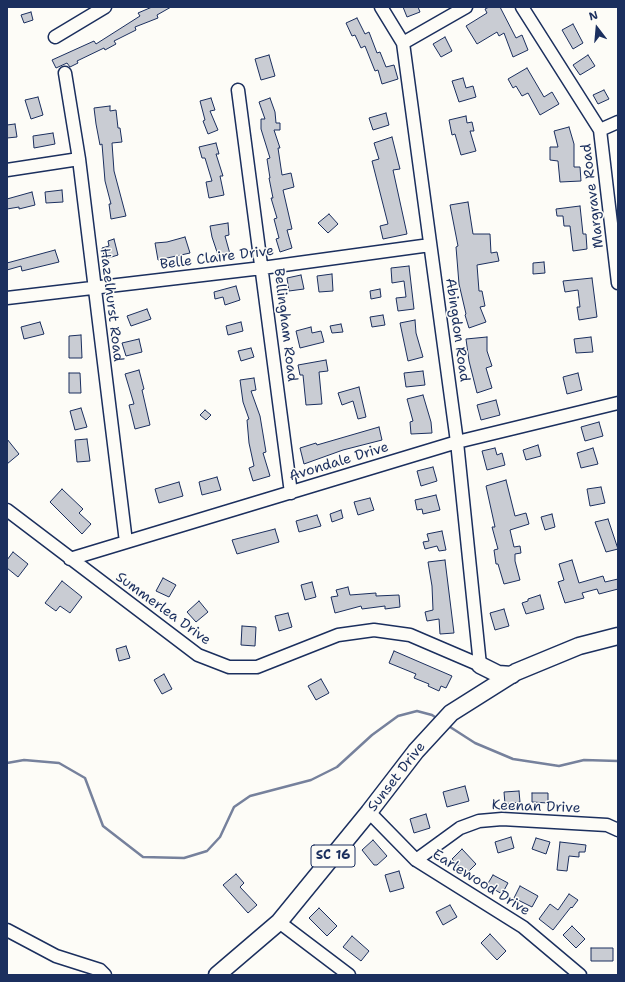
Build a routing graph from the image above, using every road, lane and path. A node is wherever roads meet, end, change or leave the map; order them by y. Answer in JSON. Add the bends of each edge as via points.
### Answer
{"nodes":[{"id":1,"x":105,"y":7,"type":"edge"},
{"id":2,"x":381,"y":7,"type":"edge"},
{"id":3,"x":466,"y":7,"type":"edge"},
{"id":4,"x":522,"y":7,"type":"edge"},
{"id":5,"x":55,"y":37,"type":"dead end"},
{"id":6,"x":403,"y":43,"type":"junction"},
{"id":7,"x":64,"y":72,"type":"dead end"},
{"id":8,"x":238,"y":90,"type":"dead end"},
{"id":9,"x":618,"y":122,"type":"edge"},
{"id":10,"x":600,"y":130,"type":"junction"},
{"id":11,"x":79,"y":159,"type":"junction"},
{"id":12,"x":7,"y":170,"type":"edge"},
{"id":13,"x":430,"y":245,"type":"junction"},
{"id":14,"x":262,"y":268,"type":"junction"},
{"id":15,"x":618,"y":283,"type":"edge"},
{"id":16,"x":94,"y":287,"type":"junction"},
{"id":17,"x":7,"y":298,"type":"edge"},
{"id":18,"x":618,"y":403,"type":"edge"},
{"id":19,"x":457,"y":442,"type":"junction"},
{"id":20,"x":291,"y":492,"type":"junction"},
{"id":21,"x":7,"y":510,"type":"edge"},
{"id":22,"x":126,"y":542,"type":"junction"},
{"id":23,"x":70,"y":559,"type":"junction"},
{"id":24,"x":618,"y":636,"type":"edge"},
{"id":25,"x":480,"y":664,"type":"junction"},
{"id":26,"x":512,"y":675,"type":"junction"},
{"id":27,"x":478,"y":695,"type":"junction"},
{"id":28,"x":369,"y":812,"type":"junction"},
{"id":29,"x":618,"y":830,"type":"edge"},
{"id":30,"x":416,"y":860,"type":"junction"},
{"id":31,"x":279,"y":922,"type":"junction"},
{"id":32,"x":7,"y":930,"type":"edge"},
{"id":33,"x":105,"y":975,"type":"edge"},
{"id":34,"x":216,"y":975,"type":"edge"},
{"id":35,"x":349,"y":975,"type":"edge"},
{"id":36,"x":580,"y":975,"type":"edge"}],
"edges":[{"from":1,"to":5,"type":"street"},
{"from":2,"to":6,"type":"street","name":"Abingdon Road"},
{"from":3,"to":6,"type":"street"},
{"from":4,"to":10,"type":"street","name":"Margrave Road"},
{"from":6,"to":13,"type":"street","name":"Abingdon Road"},
{"from":7,"to":11,"type":"street","name":"Hazelhurst Road"},
{"from":8,"to":14,"type":"street","name":"Bellingham Road"},
{"from":9,"to":10,"type":"street"},
{"from":10,"to":15,"type":"street","name":"Margrave Road"},
{"from":11,"to":12,"type":"street"},
{"from":11,"to":16,"type":"street","name":"Hazelhurst Road"},
{"from":13,"to":14,"type":"street","name":"Belle Claire Drive"},
{"from":13,"to":19,"type":"street","name":"Abingdon Road"},
{"from":14,"to":16,"type":"street","name":"Belle Claire Drive"},
{"from":14,"to":20,"type":"street","name":"Bellingham Road"},
{"from":16,"to":17,"type":"street","name":"Belle Claire Drive"},
{"from":16,"to":22,"type":"street","name":"Hazelhurst Road"},
{"from":18,"to":19,"type":"street","name":"Avondale Drive"},
{"from":19,"to":20,"type":"street","name":"Avondale Drive"},
{"from":19,"to":25,"type":"street","name":"Abingdon Road"},
{"from":20,"to":22,"type":"street","name":"Avondale Drive"},
{"from":21,"to":23,"type":"street","name":"Summerlea Drive"},
{"from":22,"to":23,"type":"street","name":"Avondale Drive"},
{"from":23,"to":25,"type":"street","name":"Summerlea Drive","via":[[198,655],[229,667],[257,667],[338,635],[374,630],[410,635]]},
{"from":24,"to":26,"type":"main road","name":"Sunset Drive","number":"SC 16","via":[[578,646]]},
{"from":25,"to":26,"type":"main road","via":[[498,674]]},
{"from":25,"to":27,"type":"main road","via":[[482,681]]},
{"from":26,"to":27,"type":"main road","name":"Sunset Drive","number":"SC 16"},
{"from":27,"to":28,"type":"main road","name":"Sunset Drive","number":"SC 16","via":[[442,722],[416,750]]},
{"from":28,"to":30,"type":"street","name":"Earlewood Drive"},
{"from":28,"to":31,"type":"main road","name":"Sunset Drive","number":"SC 16"},
{"from":29,"to":30,"type":"street","name":"Keenan Drive","via":[[607,825],[502,818],[479,821],[460,828]]},
{"from":30,"to":36,"type":"street","name":"Earlewood Drive","via":[[523,927]]},
{"from":31,"to":34,"type":"main road","name":"Sunset Drive","number":"SC 16"},
{"from":31,"to":35,"type":"street"},
{"from":32,"to":33,"type":"street","via":[[56,956],[100,970]]}]}
